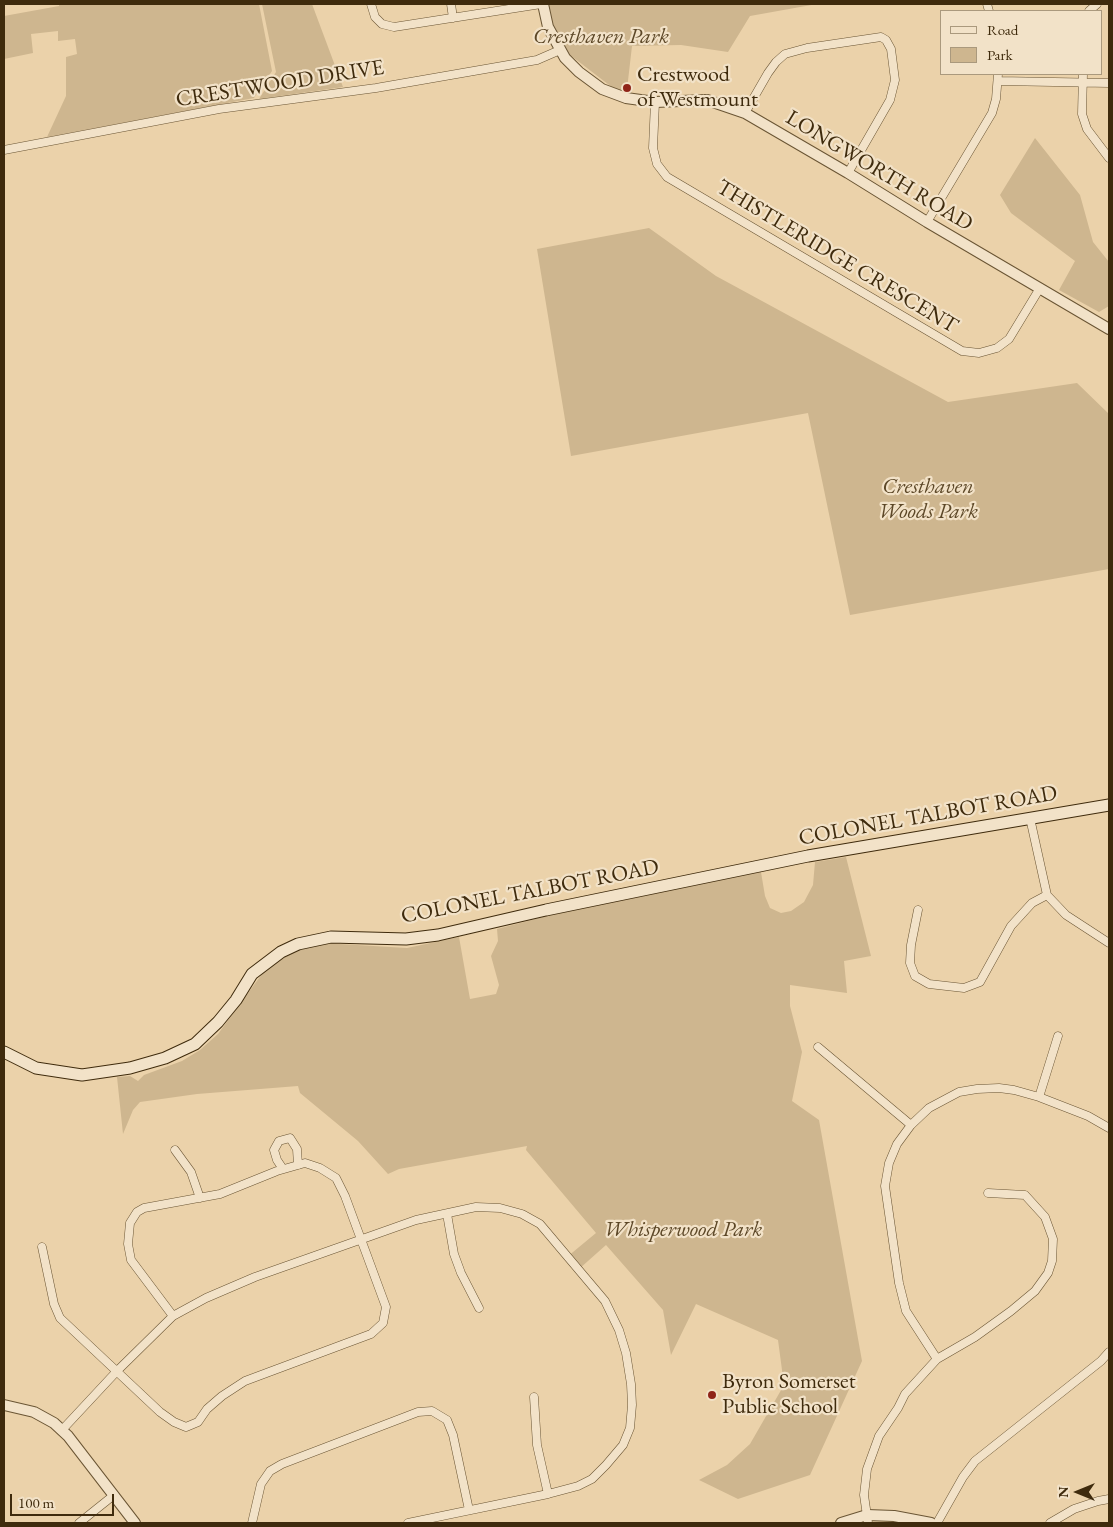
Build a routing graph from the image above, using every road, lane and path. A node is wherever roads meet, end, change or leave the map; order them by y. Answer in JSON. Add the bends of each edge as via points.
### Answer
{"nodes":[{"id":1,"x":371,"y":4,"type":"edge"},
{"id":2,"x":451,"y":4,"type":"edge"},
{"id":3,"x":542,"y":4,"type":"edge"},
{"id":4,"x":453,"y":18,"type":"junction"},
{"id":5,"x":560,"y":50,"type":"junction"},
{"id":6,"x":1083,"y":75,"type":"edge"},
{"id":7,"x":999,"y":77,"type":"edge"},
{"id":8,"x":1083,"y":83,"type":"junction"},
{"id":9,"x":1109,"y":84,"type":"edge"},
{"id":10,"x":655,"y":102,"type":"junction"},
{"id":11,"x":745,"y":113,"type":"junction"},
{"id":12,"x":4,"y":150,"type":"edge"},
{"id":13,"x":1109,"y":158,"type":"edge"},
{"id":14,"x":848,"y":173,"type":"junction"},
{"id":15,"x":927,"y":222,"type":"junction"},
{"id":16,"x":1040,"y":288,"type":"junction"},
{"id":17,"x":1109,"y":329,"type":"edge"},
{"id":18,"x":1109,"y":805,"type":"edge"},
{"id":19,"x":1030,"y":818,"type":"junction"},
{"id":20,"x":1047,"y":895,"type":"junction"},
{"id":21,"x":918,"y":910,"type":"dead end"},
{"id":22,"x":1109,"y":943,"type":"edge"},
{"id":23,"x":1058,"y":1036,"type":"dead end"},
{"id":24,"x":818,"y":1047,"type":"dead end"},
{"id":25,"x":4,"y":1052,"type":"edge"},
{"id":26,"x":1039,"y":1097,"type":"junction"},
{"id":27,"x":910,"y":1125,"type":"junction"},
{"id":28,"x":1109,"y":1127,"type":"edge"},
{"id":29,"x":175,"y":1150,"type":"dead end"},
{"id":30,"x":298,"y":1165,"type":"junction"},
{"id":31,"x":283,"y":1169,"type":"junction"},
{"id":32,"x":988,"y":1193,"type":"dead end"},
{"id":33,"x":200,"y":1198,"type":"junction"},
{"id":34,"x":447,"y":1214,"type":"junction"},
{"id":35,"x":360,"y":1239,"type":"junction"},
{"id":36,"x":42,"y":1247,"type":"dead end"},
{"id":37,"x":479,"y":1308,"type":"dead end"},
{"id":38,"x":173,"y":1316,"type":"junction"},
{"id":39,"x":1109,"y":1352,"type":"edge"},
{"id":40,"x":937,"y":1360,"type":"junction"},
{"id":41,"x":117,"y":1371,"type":"junction"},
{"id":42,"x":534,"y":1397,"type":"dead end"},
{"id":43,"x":4,"y":1405,"type":"edge"},
{"id":44,"x":62,"y":1430,"type":"junction"},
{"id":45,"x":548,"y":1494,"type":"junction"},
{"id":46,"x":114,"y":1495,"type":"junction"},
{"id":47,"x":1109,"y":1499,"type":"edge"},
{"id":48,"x":469,"y":1510,"type":"junction"},
{"id":49,"x":868,"y":1519,"type":"edge"},
{"id":50,"x":79,"y":1523,"type":"edge"},
{"id":51,"x":135,"y":1523,"type":"edge"},
{"id":52,"x":252,"y":1523,"type":"edge"},
{"id":53,"x":408,"y":1523,"type":"edge"},
{"id":54,"x":840,"y":1523,"type":"edge"},
{"id":55,"x":931,"y":1523,"type":"edge"},
{"id":56,"x":937,"y":1523,"type":"edge"},
{"id":57,"x":1050,"y":1523,"type":"edge"}],
"edges":[{"from":1,"to":4,"type":"street","via":[[375,17],[382,24],[394,27]]},
{"from":2,"to":4,"type":"street"},
{"from":3,"to":4,"type":"street"},
{"from":3,"to":5,"type":"street","name":"LONGWORTH ROAD","via":[[548,27]]},
{"from":5,"to":10,"type":"street","name":"LONGWORTH ROAD","via":[[579,72],[602,89],[626,98]]},
{"from":5,"to":12,"type":"street","name":"CRESTWOOD DRIVE","via":[[537,60],[376,88],[219,109]]},
{"from":6,"to":8,"type":"street"},
{"from":7,"to":8,"type":"street"},
{"from":7,"to":15,"type":"street","via":[[992,113]]},
{"from":8,"to":9,"type":"street"},
{"from":8,"to":13,"type":"street","via":[[1082,114],[1087,129]]},
{"from":10,"to":11,"type":"street","name":"LONGWORTH ROAD","via":[[707,100]]},
{"from":10,"to":16,"type":"street","name":"THISTLERIDGE CRESCENT","via":[[653,148],[657,164],[667,177],[962,351],[979,353],[997,348],[1009,339]]},
{"from":11,"to":14,"type":"street","name":"LONGWORTH ROAD"},
{"from":11,"to":14,"type":"street","via":[[768,73],[785,54],[880,37],[886,40],[891,49],[895,80],[890,100]]},
{"from":14,"to":15,"type":"street","name":"LONGWORTH ROAD"},
{"from":15,"to":16,"type":"street","name":"LONGWORTH ROAD"},
{"from":16,"to":17,"type":"street","name":"LONGWORTH ROAD"},
{"from":18,"to":19,"type":"main road","name":"COLONEL TALBOT ROAD"},
{"from":19,"to":20,"type":"street"},
{"from":19,"to":25,"type":"main road","name":"COLONEL TALBOT ROAD","via":[[808,856],[438,935],[406,940],[331,937],[298,944],[281,952],[252,974],[218,1022],[194,1044],[165,1058],[130,1068],[82,1075],[36,1068]]},
{"from":20,"to":21,"type":"street","via":[[1032,903],[1011,926],[980,982],[964,988],[929,984],[915,976],[910,963]]},
{"from":20,"to":22,"type":"street","via":[[1066,916]]},
{"from":23,"to":26,"type":"street"},
{"from":24,"to":27,"type":"street"},
{"from":26,"to":27,"type":"street","via":[[999,1088],[959,1092],[929,1108]]},
{"from":26,"to":28,"type":"street"},
{"from":27,"to":40,"type":"street","via":[[889,1163],[886,1186],[906,1311]]},
{"from":29,"to":33,"type":"street","via":[[191,1172]]},
{"from":30,"to":31,"type":"street"},
{"from":30,"to":31,"type":"street","via":[[297,1149],[290,1138],[279,1141],[274,1150]]},
{"from":30,"to":35,"type":"street","via":[[305,1163],[320,1168],[336,1178]]},
{"from":31,"to":33,"type":"street","via":[[220,1194]]},
{"from":32,"to":40,"type":"street","via":[[1025,1194],[1037,1206],[1050,1227],[1052,1261],[1035,1292],[975,1337]]},
{"from":33,"to":38,"type":"street","via":[[144,1208],[130,1223],[128,1244],[131,1260]]},
{"from":34,"to":35,"type":"street","via":[[416,1220]]},
{"from":34,"to":37,"type":"street","via":[[454,1254]]},
{"from":34,"to":45,"type":"street","via":[[476,1207],[500,1208],[522,1214],[540,1224],[605,1302],[619,1330],[626,1353],[632,1405],[630,1428],[623,1445],[592,1480]]},
{"from":35,"to":38,"type":"street","via":[[255,1277]]},
{"from":35,"to":41,"type":"street","via":[[386,1307],[384,1323],[371,1334],[245,1381],[207,1409],[198,1422],[186,1426],[160,1412]]},
{"from":36,"to":41,"type":"street","via":[[60,1318]]},
{"from":38,"to":41,"type":"street"},
{"from":39,"to":56,"type":"street","via":[[975,1461]]},
{"from":40,"to":49,"type":"street","via":[[905,1394],[879,1436],[867,1469],[864,1495]]},
{"from":41,"to":44,"type":"street"},
{"from":42,"to":45,"type":"street","via":[[537,1445]]},
{"from":43,"to":44,"type":"street","via":[[34,1412]]},
{"from":44,"to":46,"type":"street"},
{"from":45,"to":48,"type":"street"},
{"from":46,"to":50,"type":"street"},
{"from":46,"to":51,"type":"street"},
{"from":47,"to":57,"type":"street","via":[[1074,1509]]},
{"from":48,"to":52,"type":"street","via":[[453,1435],[447,1420],[432,1411],[418,1412],[270,1471],[261,1484]]},
{"from":48,"to":53,"type":"street"},
{"from":49,"to":54,"type":"street"},
{"from":49,"to":55,"type":"street","via":[[894,1516]]}]}
